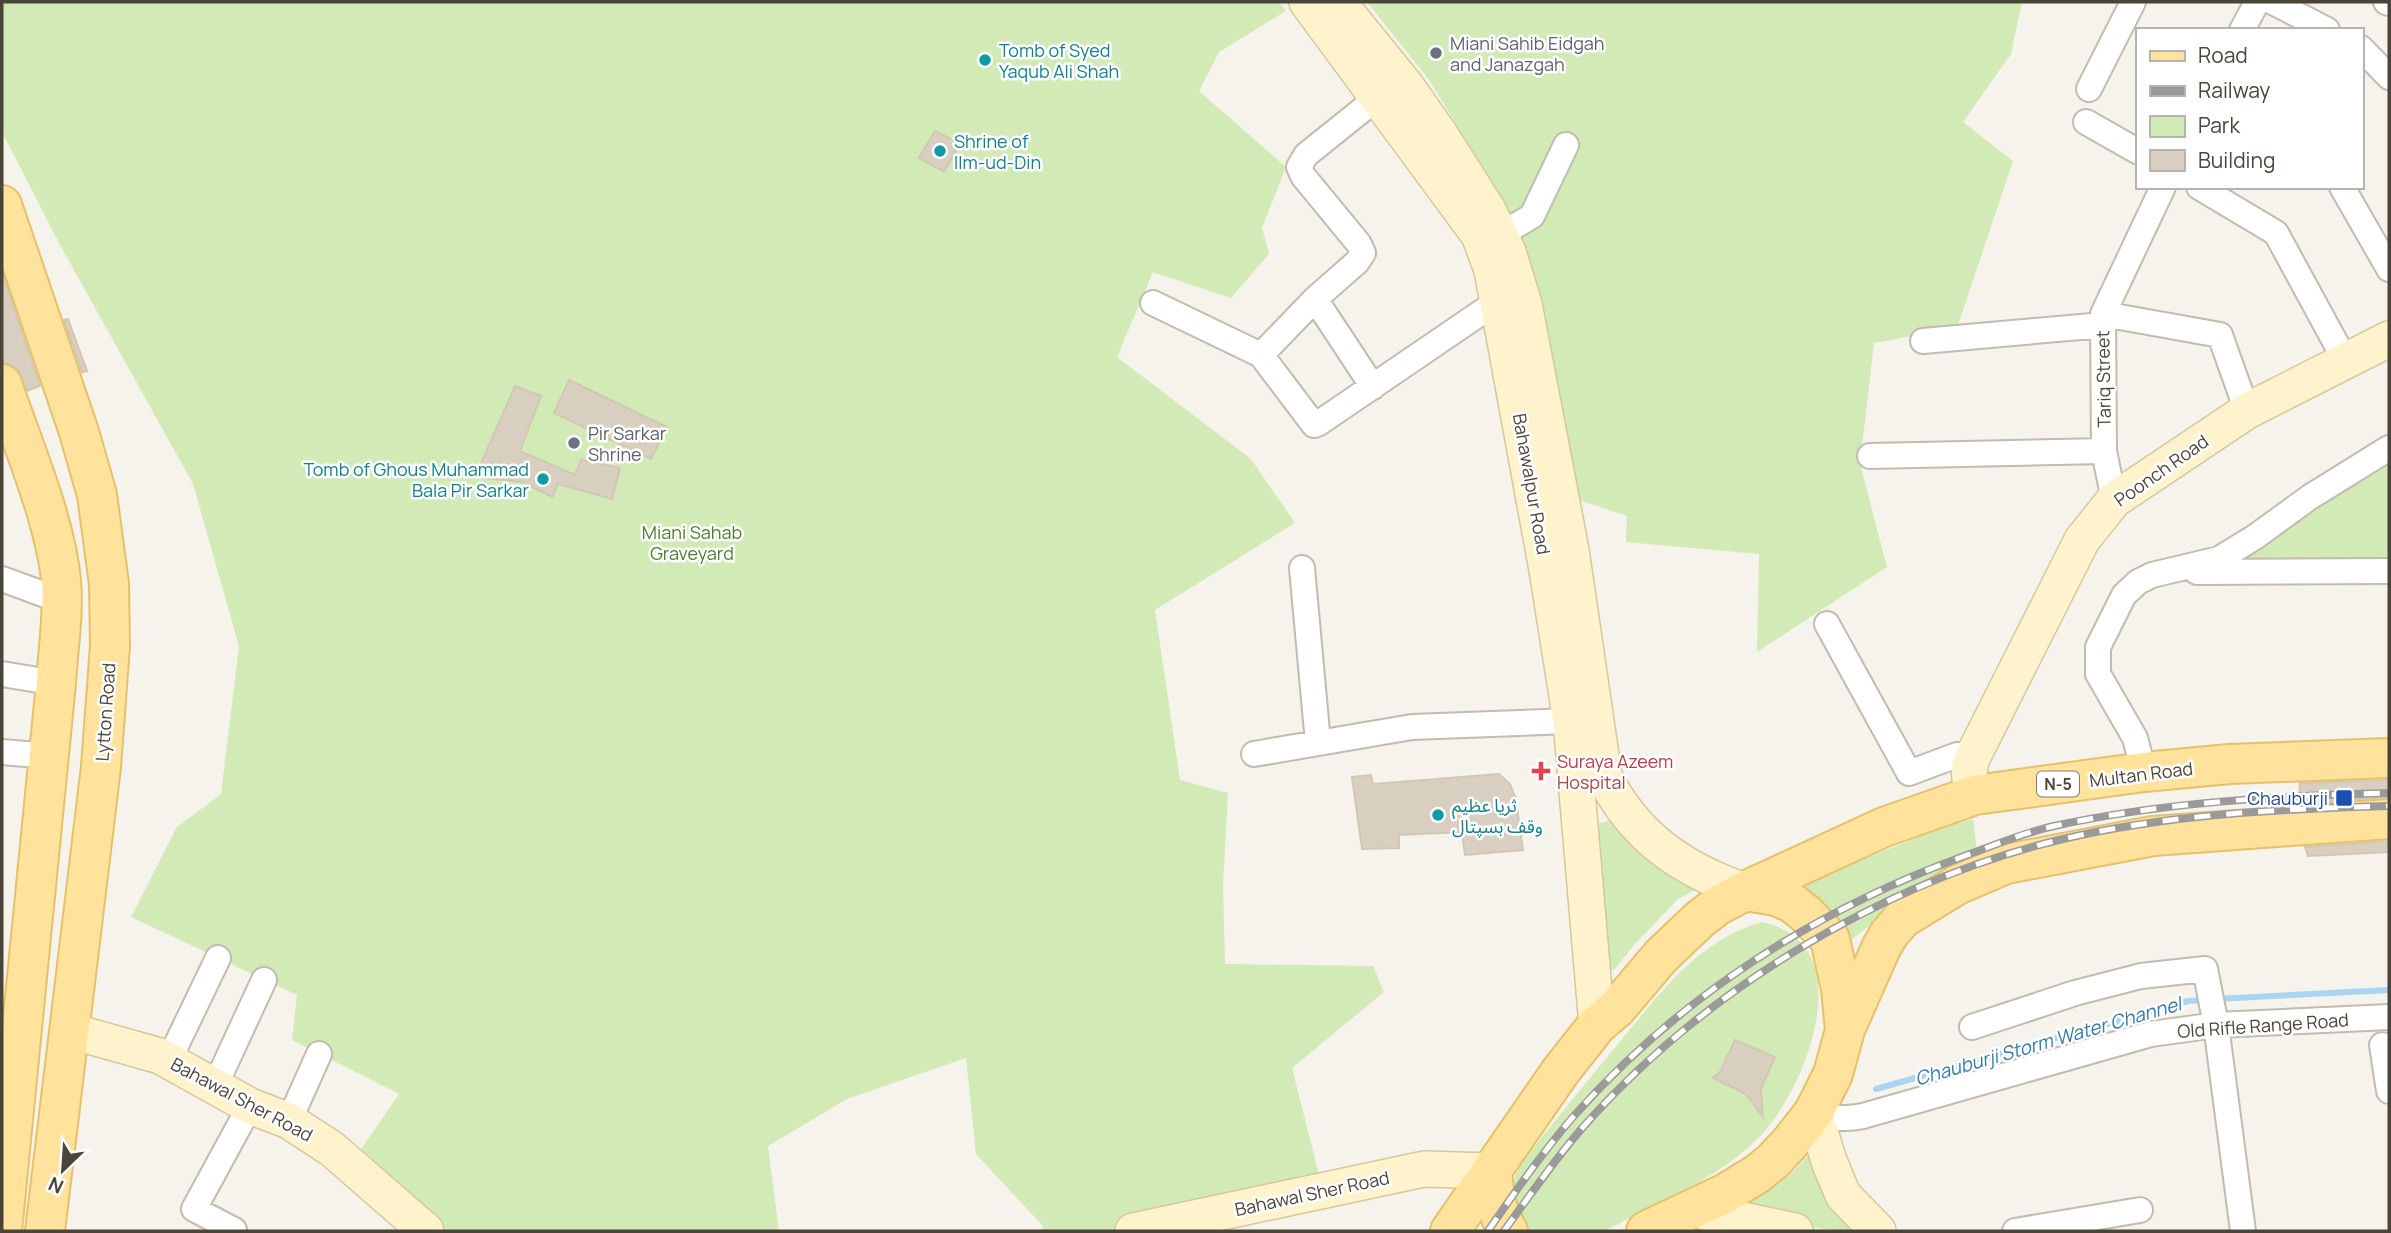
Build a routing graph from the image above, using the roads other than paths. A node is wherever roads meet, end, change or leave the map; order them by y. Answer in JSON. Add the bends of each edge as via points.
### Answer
{"nodes":[{"id":1,"x":1307,"y":2,"type":"edge"},
{"id":2,"x":1338,"y":2,"type":"edge"},
{"id":3,"x":2133,"y":2,"type":"edge"},
{"id":4,"x":2257,"y":2,"type":"edge"},
{"id":5,"x":2273,"y":2,"type":"edge"},
{"id":6,"x":2243,"y":28,"type":"edge"},
{"id":7,"x":2323,"y":28,"type":"edge"},
{"id":8,"x":2127,"y":40,"type":"edge"},
{"id":9,"x":2363,"y":50,"type":"edge"},
{"id":10,"x":2389,"y":78,"type":"edge"},
{"id":11,"x":2089,"y":89,"type":"dead end"},
{"id":12,"x":1377,"y":98,"type":"junction"},
{"id":13,"x":2086,"y":122,"type":"dead end"},
{"id":14,"x":1566,"y":145,"type":"dead end"},
{"id":15,"x":2136,"y":150,"type":"edge"},
{"id":16,"x":2162,"y":189,"type":"edge"},
{"id":17,"x":2202,"y":189,"type":"edge"},
{"id":18,"x":2343,"y":189,"type":"edge"},
{"id":19,"x":2,"y":205,"type":"edge"},
{"id":20,"x":1500,"y":234,"type":"junction"},
{"id":21,"x":2389,"y":269,"type":"edge"},
{"id":22,"x":1315,"y":299,"type":"junction"},
{"id":23,"x":1498,"y":301,"type":"junction"},
{"id":24,"x":1153,"y":303,"type":"dead end"},
{"id":25,"x":2103,"y":320,"type":"junction"},
{"id":26,"x":2389,"y":339,"type":"edge"},
{"id":27,"x":1923,"y":341,"type":"dead end"},
{"id":28,"x":1261,"y":355,"type":"junction"},
{"id":29,"x":2345,"y":360,"type":"junction"},
{"id":30,"x":1373,"y":387,"type":"junction"},
{"id":31,"x":3,"y":392,"type":"edge"},
{"id":32,"x":2248,"y":411,"type":"junction"},
{"id":33,"x":2389,"y":448,"type":"edge"},
{"id":34,"x":2104,"y":451,"type":"junction"},
{"id":35,"x":1870,"y":456,"type":"dead end"},
{"id":36,"x":2114,"y":500,"type":"junction"},
{"id":37,"x":1302,"y":568,"type":"dead end"},
{"id":38,"x":2389,"y":571,"type":"edge"},
{"id":39,"x":2172,"y":572,"type":"junction"},
{"id":40,"x":2,"y":579,"type":"edge"},
{"id":41,"x":62,"y":601,"type":"junction"},
{"id":42,"x":1828,"y":624,"type":"dead end"},
{"id":43,"x":59,"y":640,"type":"junction"},
{"id":44,"x":110,"y":646,"type":"junction"},
{"id":45,"x":2,"y":674,"type":"edge"},
{"id":46,"x":56,"y":683,"type":"junction"},
{"id":47,"x":1571,"y":721,"type":"junction"},
{"id":48,"x":1318,"y":743,"type":"junction"},
{"id":49,"x":2,"y":752,"type":"edge"},
{"id":50,"x":1254,"y":754,"type":"dead end"},
{"id":51,"x":49,"y":756,"type":"junction"},
{"id":52,"x":1973,"y":756,"type":"junction"},
{"id":53,"x":2389,"y":758,"type":"edge"},
{"id":54,"x":2144,"y":772,"type":"junction"},
{"id":55,"x":1975,"y":795,"type":"junction"},
{"id":56,"x":2389,"y":819,"type":"edge"},
{"id":57,"x":1745,"y":891,"type":"junction"},
{"id":58,"x":218,"y":958,"type":"dead end"},
{"id":59,"x":264,"y":980,"type":"dead end"},
{"id":60,"x":2389,"y":1017,"type":"edge"},
{"id":61,"x":2215,"y":1020,"type":"junction"},
{"id":62,"x":1597,"y":1025,"type":"junction"},
{"id":63,"x":12,"y":1027,"type":"edge"},
{"id":64,"x":1972,"y":1027,"type":"dead end"},
{"id":65,"x":1845,"y":1030,"type":"junction"},
{"id":66,"x":71,"y":1031,"type":"junction"},
{"id":67,"x":2382,"y":1045,"type":"dead end"},
{"id":68,"x":318,"y":1054,"type":"dead end"},
{"id":69,"x":169,"y":1060,"type":"junction"},
{"id":70,"x":215,"y":1086,"type":"junction"},
{"id":71,"x":2389,"y":1091,"type":"edge"},
{"id":72,"x":250,"y":1106,"type":"junction"},
{"id":73,"x":1814,"y":1112,"type":"junction"},
{"id":74,"x":289,"y":1121,"type":"junction"},
{"id":75,"x":1492,"y":1171,"type":"junction"},
{"id":76,"x":1691,"y":1209,"type":"junction"},
{"id":77,"x":2140,"y":1210,"type":"dead end"},
{"id":78,"x":2,"y":1227,"type":"edge"},
{"id":79,"x":234,"y":1230,"type":"edge"},
{"id":80,"x":1776,"y":1230,"type":"edge"},
{"id":81,"x":45,"y":1231,"type":"edge"},
{"id":82,"x":426,"y":1231,"type":"edge"},
{"id":83,"x":1133,"y":1231,"type":"edge"},
{"id":84,"x":1450,"y":1231,"type":"edge"},
{"id":85,"x":1508,"y":1231,"type":"edge"},
{"id":86,"x":1646,"y":1231,"type":"edge"},
{"id":87,"x":1878,"y":1231,"type":"edge"},
{"id":88,"x":2015,"y":1231,"type":"edge"},
{"id":89,"x":2243,"y":1231,"type":"edge"}],
"edges":[{"from":1,"to":12,"type":"main road","name":"Bahawalpur Road"},
{"from":2,"to":20,"type":"main road","name":"Bahawalpur Road","via":[[1439,133]]},
{"from":3,"to":8,"type":"street"},
{"from":4,"to":6,"type":"street"},
{"from":5,"to":7,"type":"street"},
{"from":8,"to":11,"type":"street"},
{"from":9,"to":10,"type":"street"},
{"from":12,"to":22,"type":"street","via":[[1307,155],[1299,167],[1363,253]]},
{"from":12,"to":23,"type":"main road","name":"Bahawalpur Road","via":[[1479,235]]},
{"from":13,"to":15,"type":"street"},
{"from":14,"to":20,"type":"street","via":[[1532,216]]},
{"from":16,"to":25,"type":"street","name":"Tariq Street"},
{"from":17,"to":29,"type":"street","via":[[2276,233]]},
{"from":18,"to":21,"type":"street"},
{"from":19,"to":44,"type":"main road","name":"Lytton Road","via":[[97,495],[109,584]]},
{"from":20,"to":57,"type":"main road","name":"Bahawalpur Road","via":[[1524,304],[1571,550],[1604,776],[1620,805],[1671,857]]},
{"from":22,"to":28,"type":"street"},
{"from":22,"to":30,"type":"street"},
{"from":23,"to":30,"type":"street"},
{"from":23,"to":47,"type":"main road","name":"Bahawalpur Road"},
{"from":24,"to":28,"type":"street"},
{"from":25,"to":27,"type":"street"},
{"from":25,"to":32,"type":"street","via":[[2220,335]]},
{"from":25,"to":34,"type":"street","name":"Tariq Street"},
{"from":26,"to":29,"type":"main road","name":"Poonch Road"},
{"from":28,"to":30,"type":"street","via":[[1314,425]]},
{"from":29,"to":32,"type":"main road","name":"Poonch Road"},
{"from":31,"to":41,"type":"main road","via":[[53,542]]},
{"from":32,"to":36,"type":"main road","name":"Poonch Road"},
{"from":33,"to":39,"type":"street","via":[[2219,559]]},
{"from":34,"to":35,"type":"street"},
{"from":34,"to":36,"type":"street","name":"Tariq Street"},
{"from":36,"to":52,"type":"main road","name":"Poonch Road","via":[[2082,540]]},
{"from":37,"to":48,"type":"street"},
{"from":38,"to":39,"type":"street"},
{"from":39,"to":54,"type":"street","via":[[2152,575],[2124,595],[2098,648],[2098,674],[2135,738]]},
{"from":40,"to":41,"type":"street"},
{"from":41,"to":43,"type":"main road"},
{"from":42,"to":52,"type":"street","via":[[1909,773],[1957,755]]},
{"from":43,"to":44,"type":"main road"},
{"from":43,"to":46,"type":"main road"},
{"from":44,"to":66,"type":"main road","name":"Lytton Road"},
{"from":45,"to":46,"type":"street"},
{"from":46,"to":51,"type":"main road"},
{"from":47,"to":48,"type":"street","via":[[1412,727]]},
{"from":47,"to":62,"type":"main road","name":"Bahawalpur Road"},
{"from":48,"to":50,"type":"street"},
{"from":49,"to":51,"type":"street"},
{"from":51,"to":63,"type":"main road"},
{"from":52,"to":55,"type":"main road","name":"Poonch Road","via":[[1968,777]]},
{"from":53,"to":54,"type":"main road","name":"Multan Road","number":"N-5"},
{"from":54,"to":55,"type":"main road","name":"Multan Road","number":"N-5"},
{"from":55,"to":57,"type":"main road","name":"Multan Road","number":"N-5","via":[[1884,827]]},
{"from":56,"to":65,"type":"main road","via":[[2152,836],[2006,864],[1957,884],[1903,918],[1881,948]]},
{"from":57,"to":62,"type":"main road","number":"N-5","via":[[1700,919]]},
{"from":57,"to":65,"type":"main road","via":[[1792,903],[1830,939]]},
{"from":58,"to":69,"type":"street"},
{"from":59,"to":70,"type":"street"},
{"from":60,"to":61,"type":"street","name":"Old Rifle Range Road"},
{"from":61,"to":64,"type":"street","via":[[2205,969],[2141,976]]},
{"from":61,"to":73,"type":"street","name":"Old Rifle Range Road","via":[[1846,1119]]},
{"from":61,"to":89,"type":"street"},
{"from":62,"to":75,"type":"main road","number":"N-5"},
{"from":63,"to":78,"type":"main road"},
{"from":65,"to":73,"type":"main road","via":[[1833,1074]]},
{"from":66,"to":69,"type":"main road","name":"Bahawal Sher Road"},
{"from":66,"to":81,"type":"main road","name":"Lytton Road"},
{"from":67,"to":71,"type":"street"},
{"from":68,"to":74,"type":"street"},
{"from":69,"to":70,"type":"main road","name":"Bahawal Sher Road"},
{"from":70,"to":72,"type":"main road","name":"Bahawal Sher Road"},
{"from":72,"to":74,"type":"main road","name":"Bahawal Sher Road"},
{"from":72,"to":79,"type":"street","via":[[194,1209]]},
{"from":73,"to":76,"type":"main road","via":[[1757,1174]]},
{"from":73,"to":87,"type":"main road","via":[[1843,1195]]},
{"from":74,"to":82,"type":"main road","name":"Bahawal Sher Road","via":[[332,1149]]},
{"from":75,"to":83,"type":"main road","name":"Bahawal Sher Road","via":[[1424,1169]]},
{"from":75,"to":84,"type":"main road","number":"N-5"},
{"from":75,"to":85,"type":"main road","via":[[1495,1203]]},
{"from":76,"to":80,"type":"main road"},
{"from":76,"to":86,"type":"main road"},
{"from":77,"to":88,"type":"street"}]}
